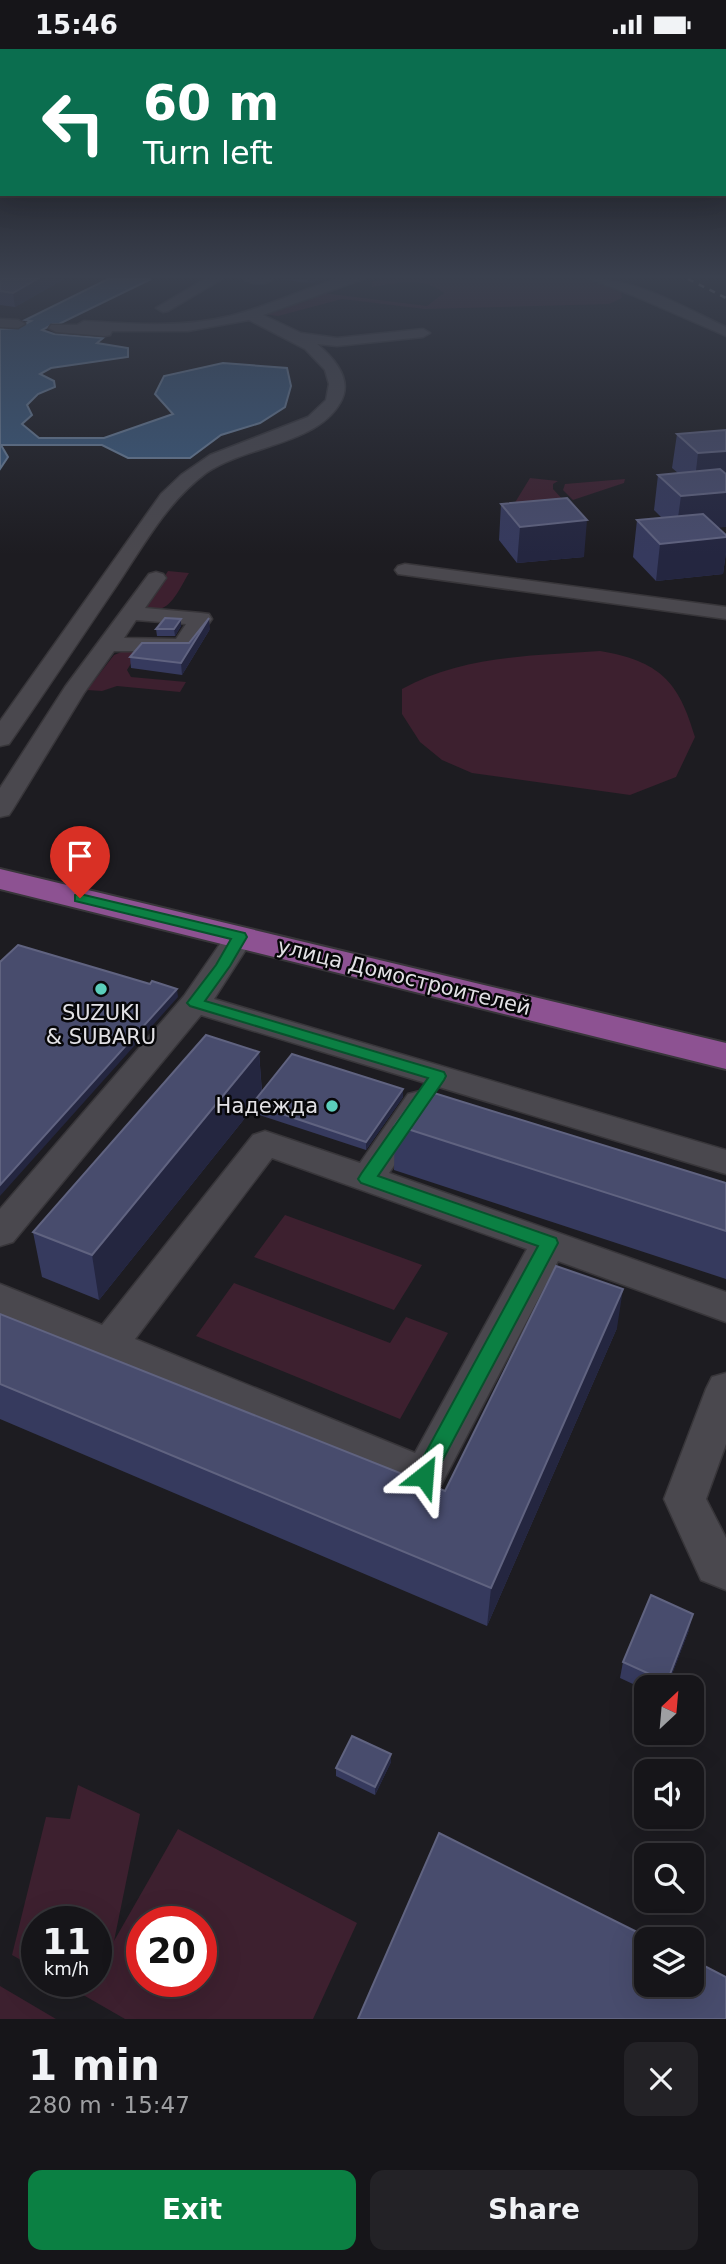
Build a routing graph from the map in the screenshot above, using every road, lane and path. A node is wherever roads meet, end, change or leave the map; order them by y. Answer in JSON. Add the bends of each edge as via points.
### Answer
{"nodes":[{"id":1,"x":335,"y":371,"type":"edge"},
{"id":2,"x":405,"y":570,"type":"dead end"},
{"id":3,"x":156,"y":578,"type":"dead end"},
{"id":4,"x":131,"y":613,"type":"junction"},
{"id":5,"x":726,"y":613,"type":"edge"},
{"id":6,"x":108,"y":645,"type":"junction"},
{"id":7,"x":0,"y":739,"type":"edge"},
{"id":8,"x":0,"y":809,"type":"edge"},
{"id":9,"x":0,"y":879,"type":"edge"},
{"id":10,"x":239,"y":937,"type":"junction"},
{"id":11,"x":195,"y":1003,"type":"junction"},
{"id":12,"x":726,"y":1056,"type":"edge"},
{"id":13,"x":438,"y":1076,"type":"junction"},
{"id":14,"x":726,"y":1162,"type":"edge"},
{"id":15,"x":367,"y":1179,"type":"junction"},
{"id":16,"x":0,"y":1233,"type":"edge"},
{"id":17,"x":549,"y":1243,"type":"junction"},
{"id":18,"x":0,"y":1299,"type":"edge"},
{"id":19,"x":726,"y":1307,"type":"edge"},
{"id":20,"x":109,"y":1344,"type":"junction"},
{"id":21,"x":726,"y":1389,"type":"edge"},
{"id":22,"x":726,"y":1570,"type":"edge"}],
"edges":[{"from":1,"to":7,"type":"street","via":[[334,400],[323,415],[220,457],[179,486],[152,516]]},
{"from":2,"to":5,"type":"street"},
{"from":3,"to":4,"type":"street"},
{"from":4,"to":6,"type":"street"},
{"from":4,"to":6,"type":"street","via":[[201,619],[182,646]]},
{"from":6,"to":8,"type":"street"},
{"from":9,"to":10,"type":"main road","name":"улица Домостроителей"},
{"from":10,"to":11,"type":"street"},
{"from":10,"to":12,"type":"main road","name":"улица Домостроителей"},
{"from":11,"to":13,"type":"street"},
{"from":11,"to":16,"type":"street"},
{"from":13,"to":14,"type":"street"},
{"from":13,"to":15,"type":"street"},
{"from":15,"to":17,"type":"street"},
{"from":15,"to":20,"type":"street","via":[[265,1143]]},
{"from":17,"to":19,"type":"street"},
{"from":17,"to":20,"type":"street","via":[[424,1476]]},
{"from":18,"to":20,"type":"street"},
{"from":21,"to":22,"type":"street","via":[[685,1499],[717,1566]]}]}
